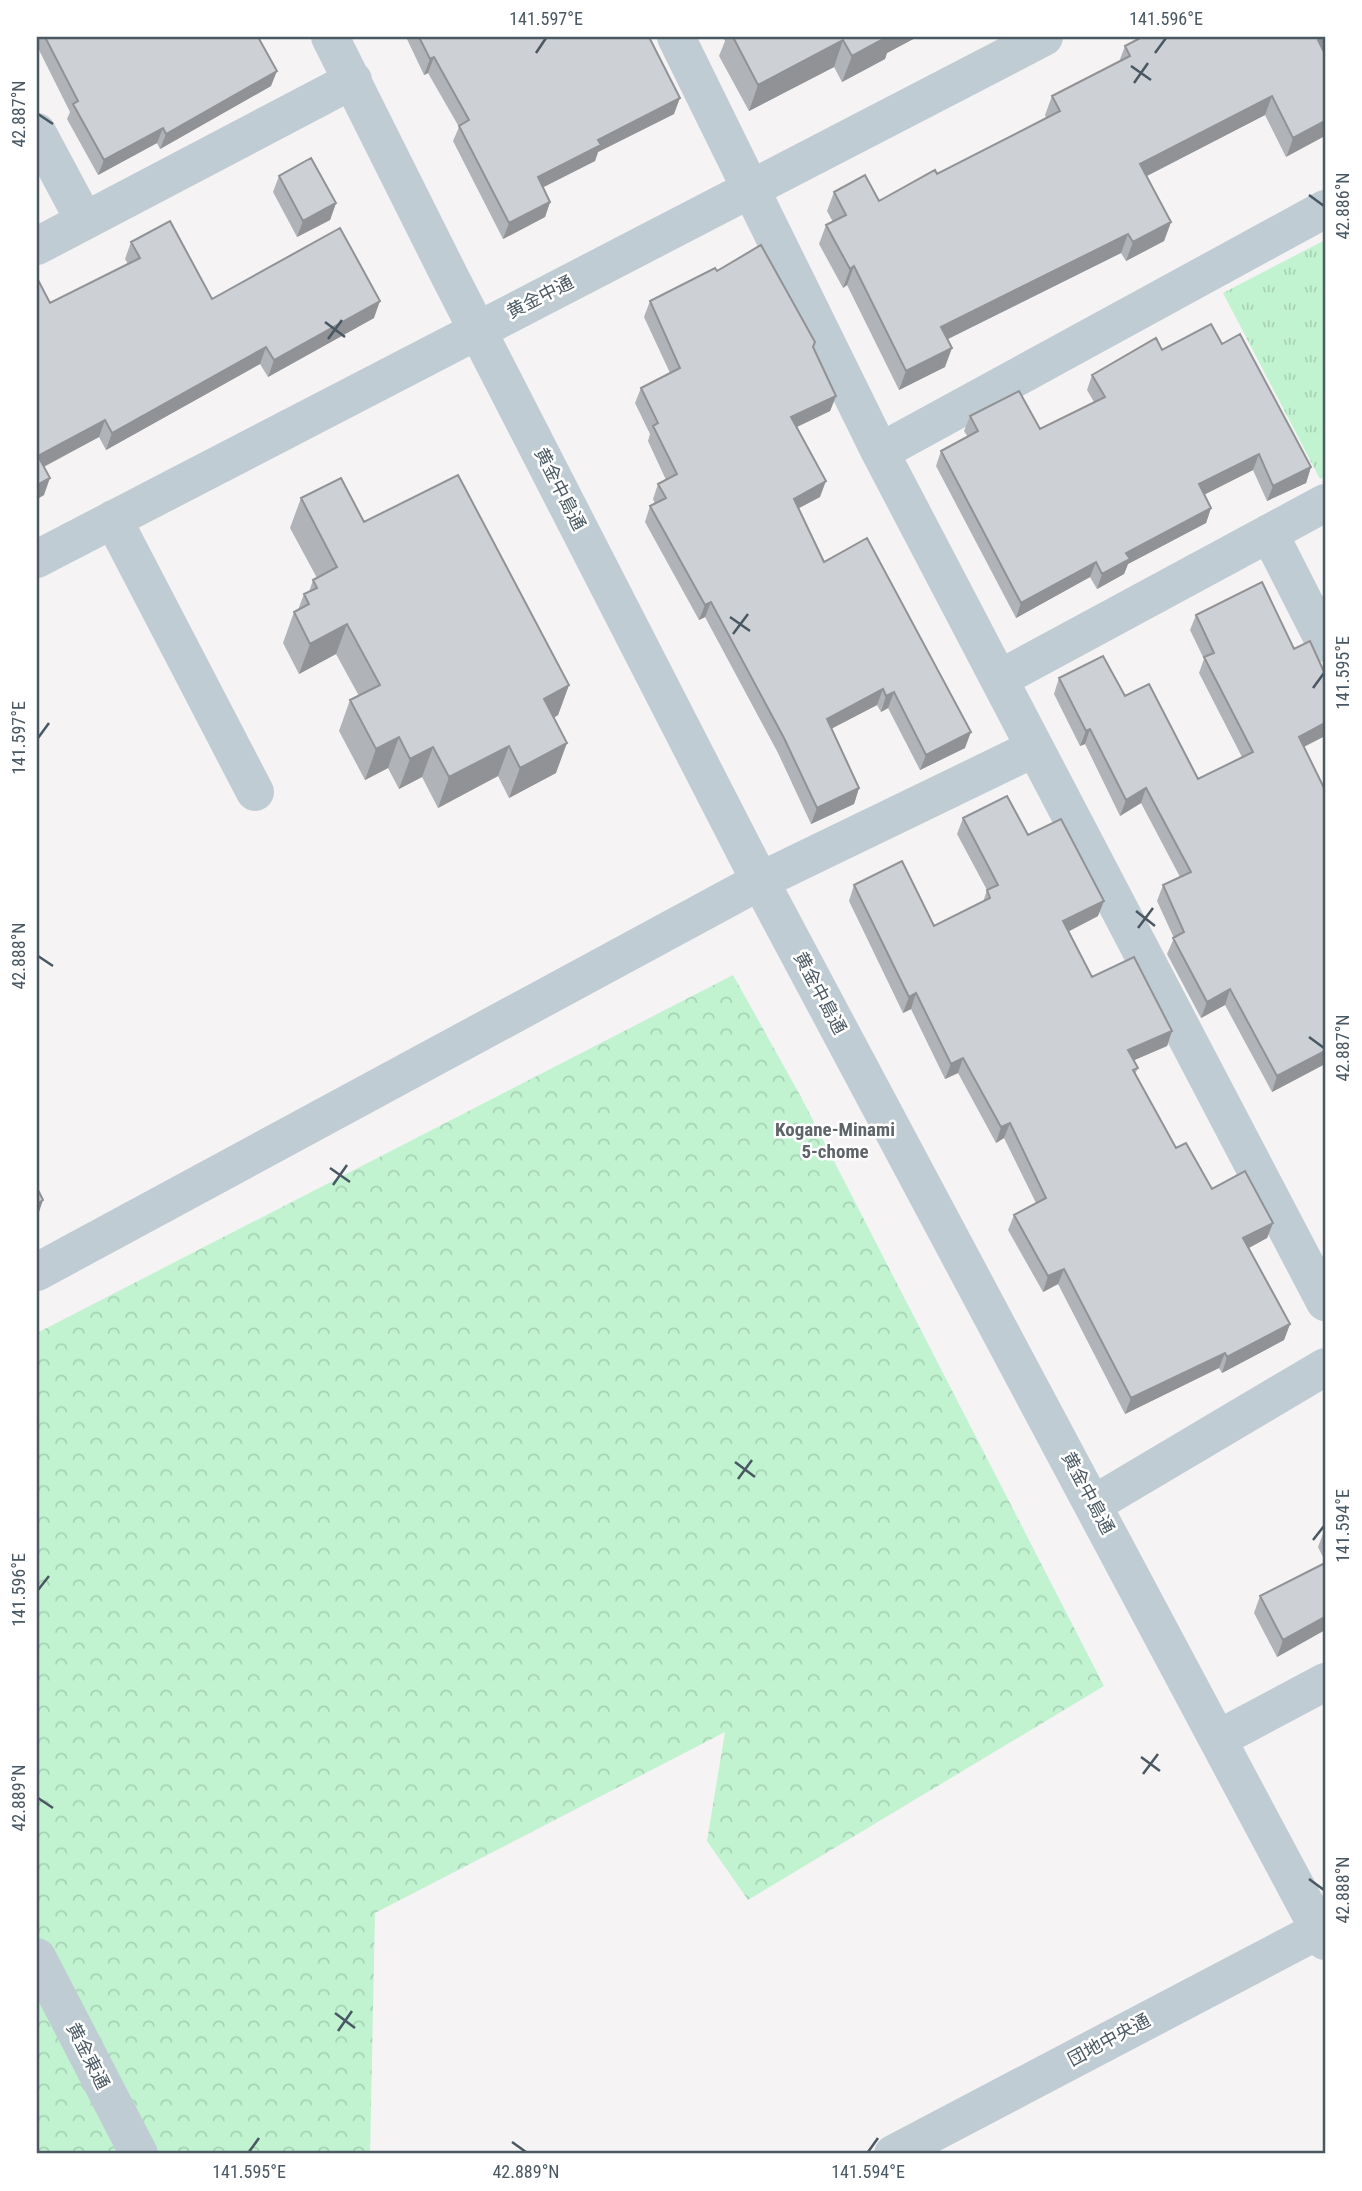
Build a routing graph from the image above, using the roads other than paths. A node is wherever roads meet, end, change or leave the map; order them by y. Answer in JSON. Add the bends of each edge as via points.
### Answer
{"nodes":[{"id":1,"x":330,"y":37,"type":"edge"},
{"id":2,"x":676,"y":37,"type":"edge"},
{"id":3,"x":1044,"y":37,"type":"edge"},
{"id":4,"x":353,"y":80,"type":"junction"},
{"id":5,"x":37,"y":132,"type":"edge"},
{"id":6,"x":753,"y":188,"type":"junction"},
{"id":7,"x":1325,"y":209,"type":"edge"},
{"id":8,"x":84,"y":220,"type":"junction"},
{"id":9,"x":37,"y":246,"type":"edge"},
{"id":10,"x":477,"y":330,"type":"junction"},
{"id":11,"x":880,"y":452,"type":"junction"},
{"id":12,"x":1325,"y":503,"type":"edge"},
{"id":13,"x":113,"y":519,"type":"junction"},
{"id":14,"x":1269,"y":533,"type":"junction"},
{"id":15,"x":37,"y":559,"type":"edge"},
{"id":16,"x":1325,"y":643,"type":"edge"},
{"id":17,"x":999,"y":679,"type":"junction"},
{"id":18,"x":1035,"y":748,"type":"junction"},
{"id":19,"x":255,"y":792,"type":"dead end"},
{"id":20,"x":760,"y":881,"type":"junction"},
{"id":21,"x":37,"y":1272,"type":"edge"},
{"id":22,"x":1325,"y":1302,"type":"edge"},
{"id":23,"x":1325,"y":1367,"type":"edge"},
{"id":24,"x":1094,"y":1504,"type":"junction"},
{"id":25,"x":1323,"y":1690,"type":"edge"},
{"id":26,"x":1219,"y":1739,"type":"junction"},
{"id":27,"x":1323,"y":1933,"type":"edge"},
{"id":28,"x":37,"y":1957,"type":"edge"},
{"id":29,"x":139,"y":2154,"type":"edge"},
{"id":30,"x":893,"y":2154,"type":"edge"}],
"edges":[{"from":1,"to":4,"type":"street","name":"黄金中島通"},
{"from":2,"to":6,"type":"street"},
{"from":3,"to":6,"type":"street","name":"黄金中通"},
{"from":4,"to":8,"type":"street"},
{"from":4,"to":10,"type":"street","name":"黄金中島通"},
{"from":5,"to":8,"type":"street"},
{"from":6,"to":10,"type":"street","name":"黄金中通"},
{"from":6,"to":11,"type":"street"},
{"from":7,"to":11,"type":"street"},
{"from":8,"to":9,"type":"street"},
{"from":10,"to":13,"type":"street","name":"黄金中通"},
{"from":10,"to":20,"type":"street","name":"黄金中島通"},
{"from":11,"to":17,"type":"street"},
{"from":12,"to":14,"type":"street"},
{"from":13,"to":15,"type":"street","name":"黄金中通"},
{"from":13,"to":19,"type":"street"},
{"from":14,"to":16,"type":"street"},
{"from":14,"to":17,"type":"street"},
{"from":17,"to":18,"type":"street"},
{"from":18,"to":20,"type":"street"},
{"from":18,"to":22,"type":"street"},
{"from":20,"to":21,"type":"street"},
{"from":20,"to":24,"type":"street","name":"黄金中島通"},
{"from":23,"to":24,"type":"street"},
{"from":24,"to":26,"type":"street","name":"黄金中島通"},
{"from":25,"to":26,"type":"street"},
{"from":26,"to":27,"type":"street","name":"黄金中島通"},
{"from":27,"to":30,"type":"street","name":"団地中央通"},
{"from":28,"to":29,"type":"street","name":"黄金東通"}]}
